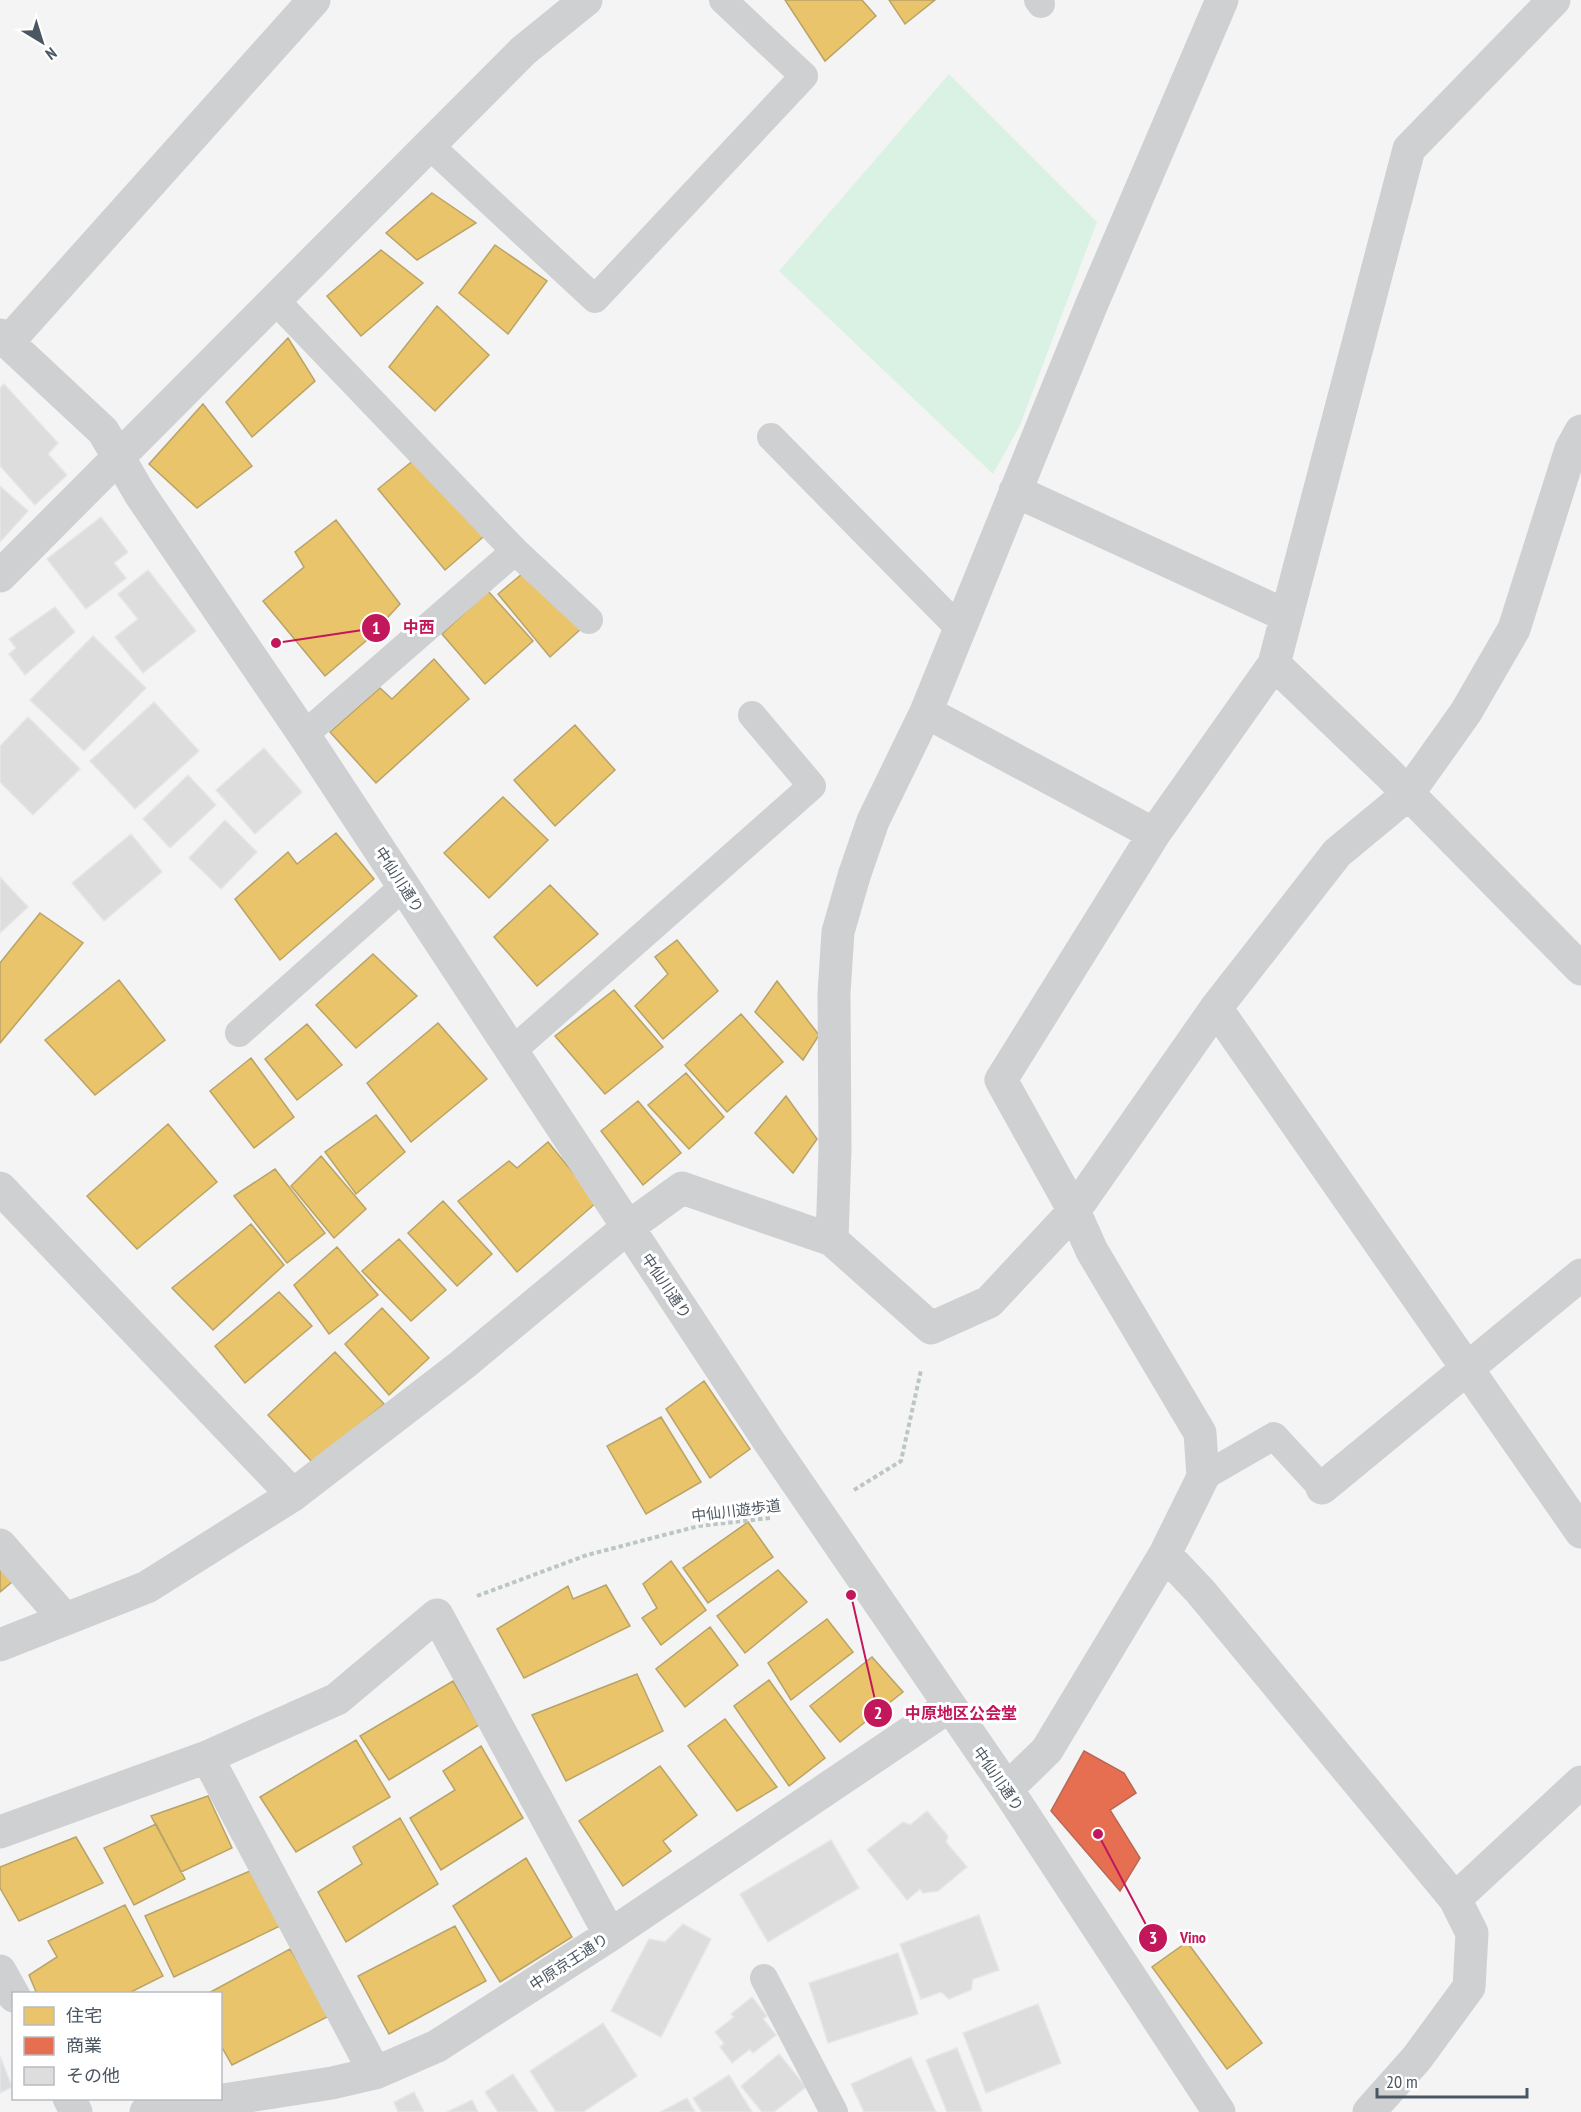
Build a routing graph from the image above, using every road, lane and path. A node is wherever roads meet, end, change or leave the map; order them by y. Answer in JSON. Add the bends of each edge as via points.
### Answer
{"nodes":[{"id":1,"x":314,"y":0,"type":"edge"},
{"id":2,"x":585,"y":0,"type":"edge"},
{"id":3,"x":723,"y":0,"type":"edge"},
{"id":4,"x":1222,"y":0,"type":"edge"},
{"id":5,"x":1554,"y":0,"type":"edge"},
{"id":6,"x":429,"y":145,"type":"junction"},
{"id":7,"x":275,"y":300,"type":"junction"},
{"id":8,"x":4,"y":339,"type":"edge"},
{"id":9,"x":771,"y":437,"type":"dead end"},
{"id":10,"x":1578,"y":447,"type":"edge"},
{"id":11,"x":118,"y":457,"type":"junction"},
{"id":12,"x":1015,"y":491,"type":"junction"},
{"id":13,"x":514,"y":550,"type":"junction"},
{"id":14,"x":0,"y":576,"type":"edge"},
{"id":15,"x":1285,"y":615,"type":"junction"},
{"id":16,"x":589,"y":620,"type":"dead end"},
{"id":17,"x":960,"y":629,"type":"junction"},
{"id":18,"x":1274,"y":664,"type":"junction"},
{"id":19,"x":926,"y":712,"type":"junction"},
{"id":20,"x":752,"y":714,"type":"dead end"},
{"id":21,"x":304,"y":735,"type":"junction"},
{"id":22,"x":1407,"y":795,"type":"junction"},
{"id":23,"x":1154,"y":834,"type":"junction"},
{"id":24,"x":403,"y":887,"type":"junction"},
{"id":25,"x":1581,"y":969,"type":"edge"},
{"id":26,"x":1216,"y":1008,"type":"junction"},
{"id":27,"x":239,"y":1033,"type":"dead end"},
{"id":28,"x":512,"y":1051,"type":"junction"},
{"id":29,"x":0,"y":1188,"type":"edge"},
{"id":30,"x":1074,"y":1210,"type":"junction"},
{"id":31,"x":627,"y":1228,"type":"junction"},
{"id":32,"x":832,"y":1240,"type":"junction"},
{"id":33,"x":1581,"y":1275,"type":"edge"},
{"id":34,"x":931,"y":1328,"type":"junction"},
{"id":35,"x":1466,"y":1368,"type":"junction"},
{"id":36,"x":1203,"y":1477,"type":"junction"},
{"id":37,"x":1322,"y":1488,"type":"joint"},
{"id":38,"x":293,"y":1495,"type":"junction"},
{"id":39,"x":819,"y":1512,"type":"junction"},
{"id":40,"x":1581,"y":1532,"type":"edge"},
{"id":41,"x":0,"y":1545,"type":"edge"},
{"id":42,"x":1165,"y":1554,"type":"junction"},
{"id":43,"x":437,"y":1615,"type":"junction"},
{"id":44,"x":63,"y":1618,"type":"junction"},
{"id":45,"x":0,"y":1645,"type":"edge"},
{"id":46,"x":948,"y":1707,"type":"junction"},
{"id":47,"x":207,"y":1757,"type":"junction"},
{"id":48,"x":1581,"y":1782,"type":"edge"},
{"id":49,"x":1007,"y":1789,"type":"junction"},
{"id":50,"x":0,"y":1832,"type":"edge"},
{"id":51,"x":1455,"y":1899,"type":"junction"},
{"id":52,"x":610,"y":1935,"type":"junction"},
{"id":53,"x":0,"y":1971,"type":"edge"},
{"id":54,"x":764,"y":1978,"type":"dead end"},
{"id":55,"x":12,"y":1992,"type":"edge"},
{"id":56,"x":375,"y":2073,"type":"junction"},
{"id":57,"x":146,"y":2112,"type":"edge"},
{"id":58,"x":832,"y":2112,"type":"edge"},
{"id":59,"x":1219,"y":2112,"type":"edge"},
{"id":60,"x":1369,"y":2112,"type":"edge"}],
"edges":[{"from":1,"to":8,"type":"street"},
{"from":2,"to":6,"type":"street","via":[[523,51]]},
{"from":3,"to":6,"type":"lane","via":[[804,76],[595,298]]},
{"from":4,"to":12,"type":"street"},
{"from":5,"to":15,"type":"street","via":[[1409,149]]},
{"from":6,"to":7,"type":"street"},
{"from":7,"to":11,"type":"street"},
{"from":7,"to":13,"type":"lane"},
{"from":8,"to":11,"type":"street","name":"中仙川通り","via":[[103,431]]},
{"from":9,"to":17,"type":"lane"},
{"from":10,"to":22,"type":"street","via":[[1514,629],[1466,712]]},
{"from":11,"to":14,"type":"street"},
{"from":11,"to":21,"type":"street","name":"中仙川通り"},
{"from":12,"to":15,"type":"street"},
{"from":12,"to":17,"type":"street"},
{"from":13,"to":16,"type":"lane"},
{"from":13,"to":21,"type":"lane"},
{"from":15,"to":18,"type":"street"},
{"from":17,"to":19,"type":"street"},
{"from":18,"to":22,"type":"street"},
{"from":18,"to":23,"type":"street"},
{"from":19,"to":23,"type":"street"},
{"from":19,"to":32,"type":"street","via":[[873,821],[838,932]]},
{"from":20,"to":28,"type":"lane","via":[[812,786]]},
{"from":21,"to":24,"type":"street","name":"中仙川通り"},
{"from":22,"to":25,"type":"street"},
{"from":22,"to":26,"type":"street","via":[[1337,853]]},
{"from":23,"to":30,"type":"street","via":[[1001,1080]]},
{"from":24,"to":27,"type":"lane"},
{"from":24,"to":28,"type":"street","name":"中仙川通り"},
{"from":26,"to":30,"type":"street"},
{"from":26,"to":35,"type":"street"},
{"from":28,"to":31,"type":"street","name":"中仙川通り"},
{"from":29,"to":38,"type":"street"},
{"from":30,"to":34,"type":"street","via":[[988,1302]]},
{"from":30,"to":36,"type":"street","via":[[1092,1251],[1200,1433]]},
{"from":31,"to":32,"type":"street","via":[[682,1188]]},
{"from":31,"to":38,"type":"street","via":[[462,1365]]},
{"from":31,"to":39,"type":"street","name":"中仙川通り"},
{"from":32,"to":34,"type":"street"},
{"from":33,"to":35,"type":"street"},
{"from":34,"to":39,"type":"path","name":"中仙川遊歩道","via":[[902,1461]]},
{"from":35,"to":37,"type":"street"},
{"from":35,"to":40,"type":"street"},
{"from":36,"to":37,"type":"lane","via":[[1274,1436]]},
{"from":36,"to":42,"type":"street"},
{"from":38,"to":44,"type":"street","via":[[147,1587]]},
{"from":39,"to":43,"type":"path","name":"中仙川遊歩道","via":[[699,1526],[587,1555]]},
{"from":39,"to":46,"type":"street","name":"中仙川通り"},
{"from":41,"to":44,"type":"street"},
{"from":42,"to":49,"type":"street","via":[[1047,1750]]},
{"from":42,"to":51,"type":"street"},
{"from":43,"to":47,"type":"street","via":[[337,1699]]},
{"from":43,"to":52,"type":"street"},
{"from":44,"to":45,"type":"street"},
{"from":46,"to":49,"type":"street","name":"中仙川通り"},
{"from":46,"to":52,"type":"street","name":"中原京王通り"},
{"from":47,"to":50,"type":"street"},
{"from":47,"to":56,"type":"street"},
{"from":48,"to":51,"type":"street"},
{"from":49,"to":59,"type":"street","name":"中仙川通り"},
{"from":51,"to":60,"type":"street","via":[[1472,1933],[1469,1987],[1417,2058]]},
{"from":52,"to":56,"type":"street","name":"中原京王通り","via":[[437,2046]]},
{"from":53,"to":55,"type":"street"},
{"from":54,"to":58,"type":"lane"},
{"from":56,"to":57,"type":"street","name":"中原京王通り"}]}
